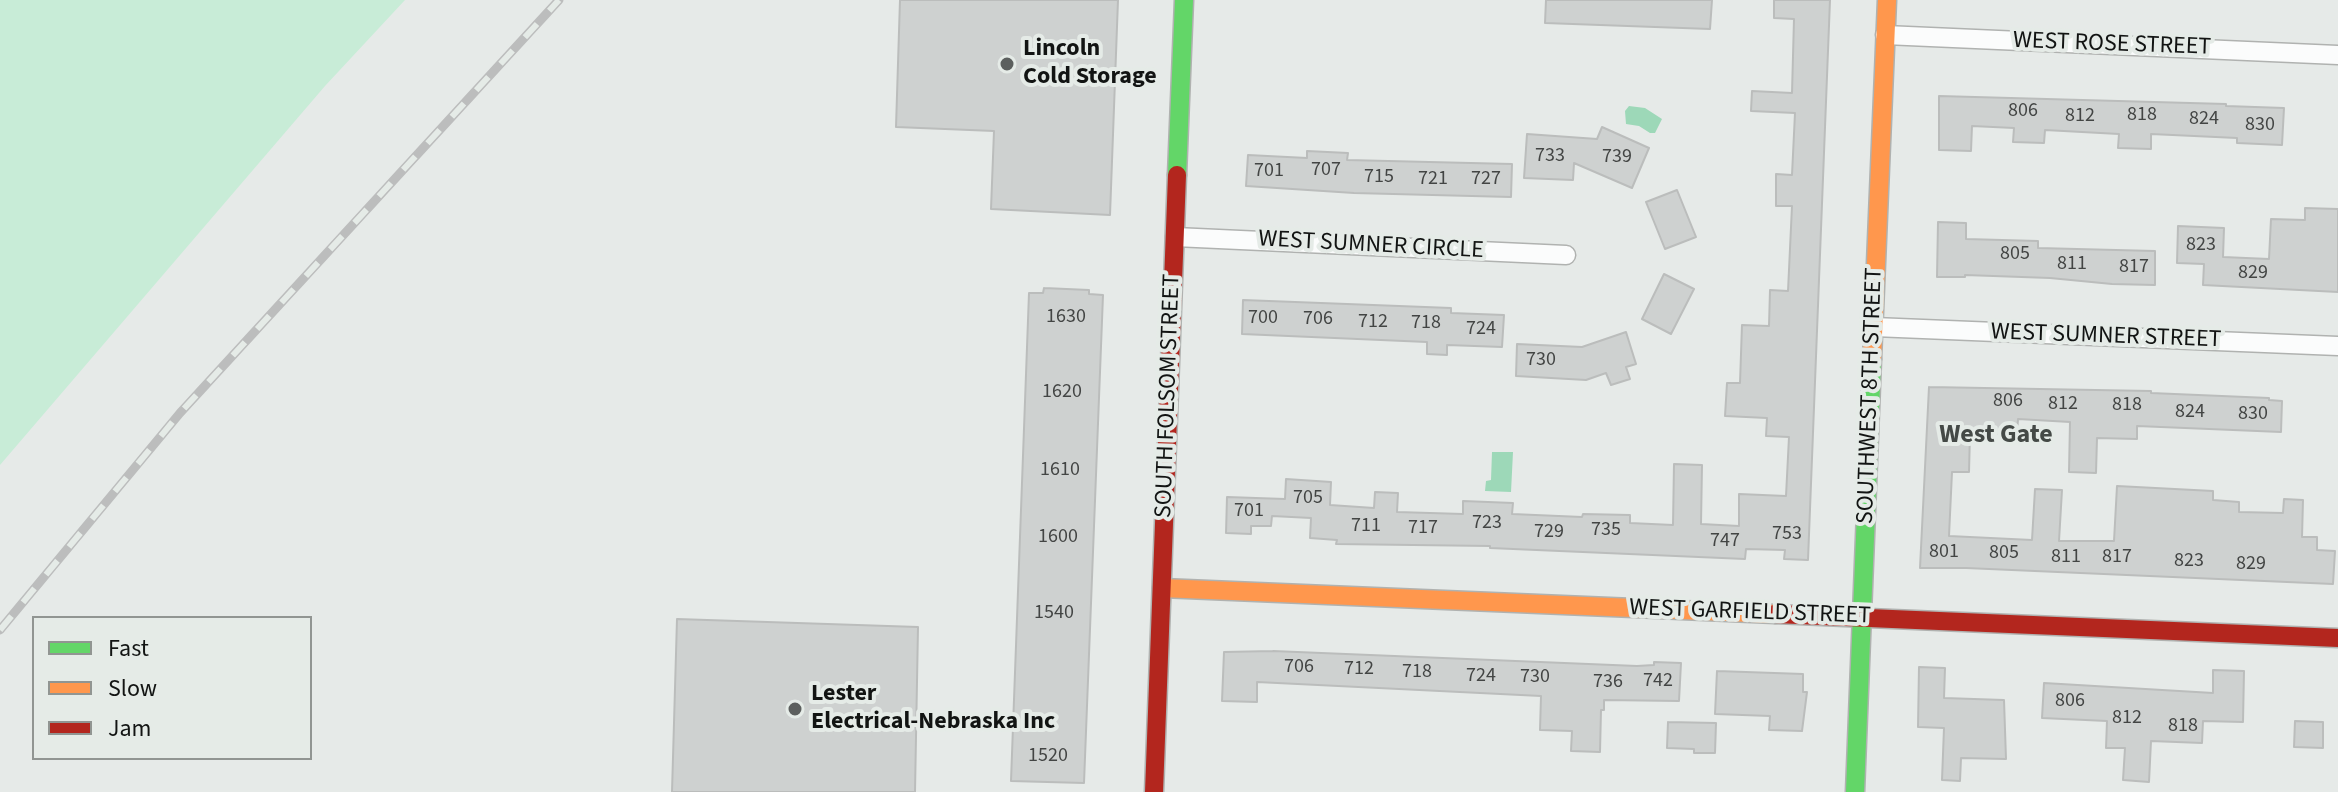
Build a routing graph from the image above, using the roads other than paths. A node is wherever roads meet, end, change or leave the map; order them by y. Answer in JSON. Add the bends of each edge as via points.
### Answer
{"nodes":[{"id":1,"x":1184,"y":0,"type":"edge"},
{"id":2,"x":1887,"y":0,"type":"edge"},
{"id":3,"x":1885,"y":35,"type":"junction"},
{"id":4,"x":2338,"y":55,"type":"edge"},
{"id":5,"x":1175,"y":237,"type":"junction"},
{"id":6,"x":1566,"y":255,"type":"dead end"},
{"id":7,"x":1874,"y":327,"type":"junction"},
{"id":8,"x":2338,"y":346,"type":"edge"},
{"id":9,"x":1162,"y":588,"type":"junction"},
{"id":10,"x":1862,"y":618,"type":"junction"},
{"id":11,"x":2338,"y":638,"type":"edge"},
{"id":12,"x":1154,"y":792,"type":"edge"},
{"id":13,"x":1855,"y":792,"type":"edge"}],
"edges":[{"from":1,"to":5,"type":"street","name":"SOUTH FOLSOM STREET"},
{"from":2,"to":3,"type":"street","name":"SOUTHWEST 8TH STREET"},
{"from":3,"to":4,"type":"street","name":"WEST ROSE STREET"},
{"from":3,"to":7,"type":"street","name":"SOUTHWEST 8TH STREET"},
{"from":5,"to":6,"type":"street","name":"WEST SUMNER CIRCLE"},
{"from":5,"to":9,"type":"street","name":"SOUTH FOLSOM STREET"},
{"from":7,"to":8,"type":"street","name":"WEST SUMNER STREET"},
{"from":7,"to":10,"type":"street","name":"SOUTHWEST 8TH STREET"},
{"from":9,"to":10,"type":"street","name":"WEST GARFIELD STREET"},
{"from":9,"to":12,"type":"street","name":"SOUTH FOLSOM STREET"},
{"from":10,"to":11,"type":"street","name":"WEST GARFIELD STREET"},
{"from":10,"to":13,"type":"street","name":"SOUTHWEST 8TH STREET"}]}
